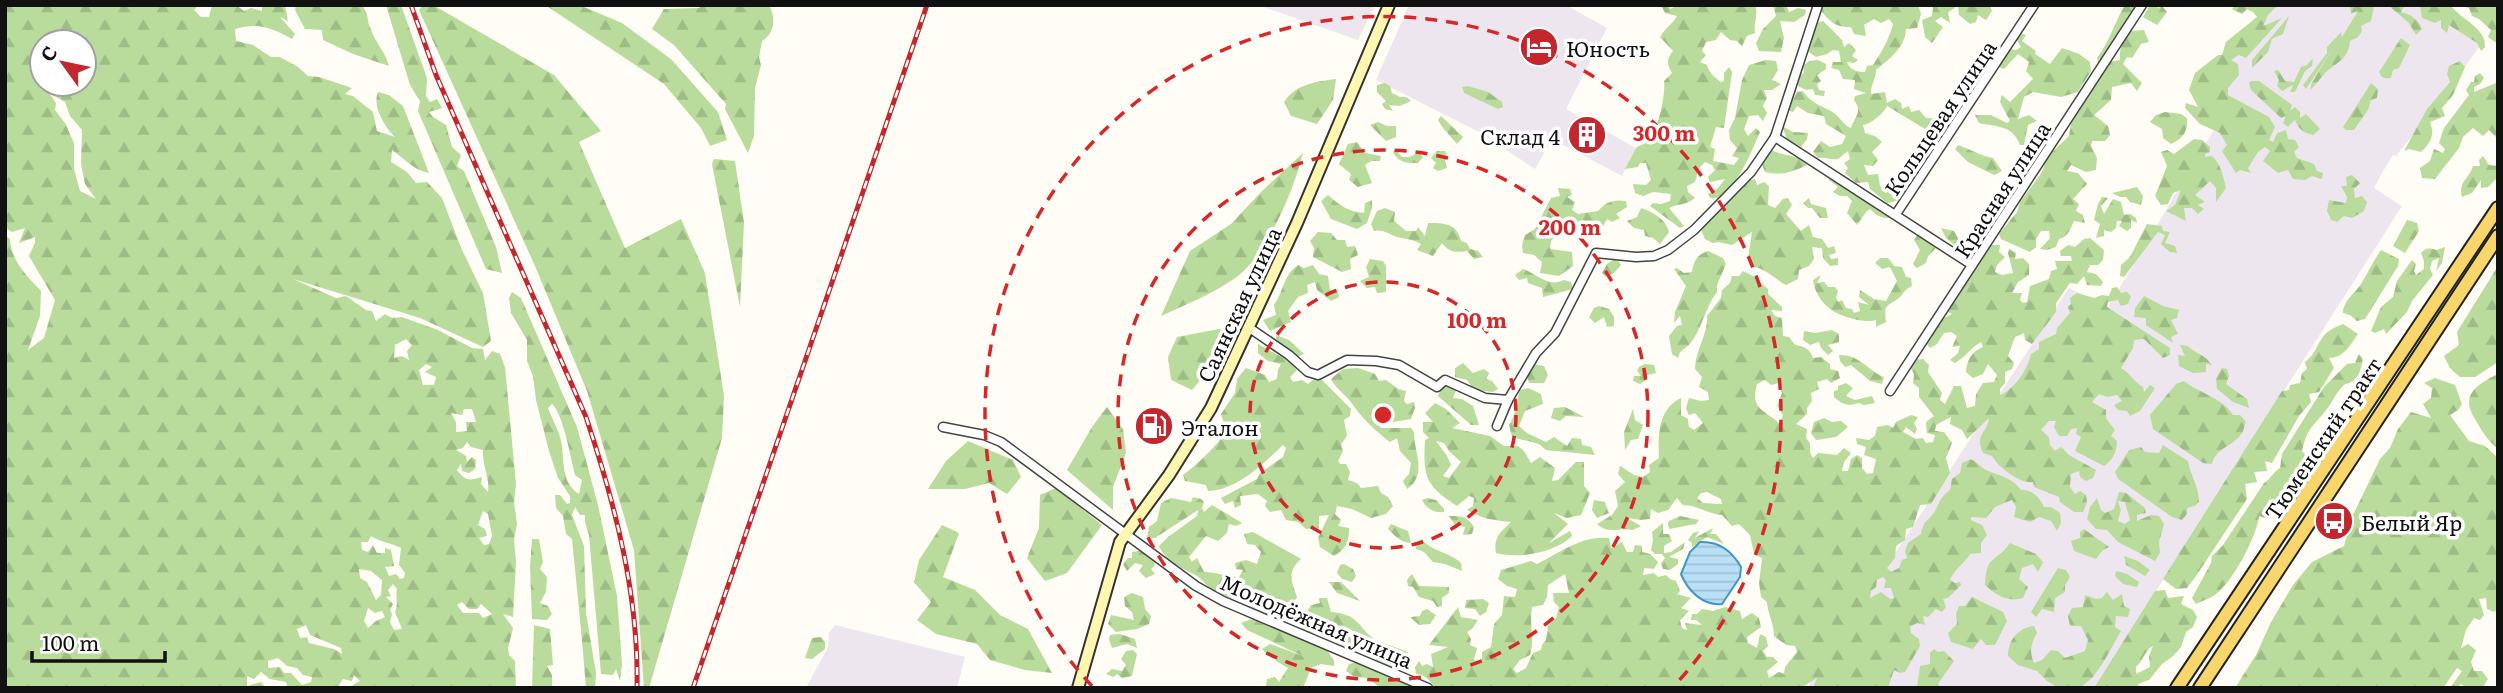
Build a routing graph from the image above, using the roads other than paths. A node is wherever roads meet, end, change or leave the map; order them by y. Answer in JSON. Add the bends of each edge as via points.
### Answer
{"nodes":[{"id":1,"x":1389,"y":5,"type":"edge"},
{"id":2,"x":1818,"y":5,"type":"edge"},
{"id":3,"x":2034,"y":5,"type":"edge"},
{"id":4,"x":2142,"y":5,"type":"edge"},
{"id":5,"x":1775,"y":137,"type":"junction"},
{"id":6,"x":2498,"y":208,"type":"edge"},
{"id":7,"x":1896,"y":214,"type":"junction"},
{"id":8,"x":2498,"y":236,"type":"edge"},
{"id":9,"x":1972,"y":265,"type":"junction"},
{"id":10,"x":1248,"y":327,"type":"junction"},
{"id":11,"x":1890,"y":391,"type":"dead end"},
{"id":12,"x":1508,"y":400,"type":"junction"},
{"id":13,"x":1497,"y":426,"type":"dead end"},
{"id":14,"x":943,"y":428,"type":"dead end"},
{"id":15,"x":1126,"y":533,"type":"junction"},
{"id":16,"x":1078,"y":688,"type":"edge"},
{"id":17,"x":1428,"y":688,"type":"edge"},
{"id":18,"x":2177,"y":688,"type":"edge"},
{"id":19,"x":2200,"y":688,"type":"edge"}],
"edges":[{"from":1,"to":10,"type":"street","name":"Саянская улица"},
{"from":2,"to":5,"type":"street"},
{"from":3,"to":7,"type":"street","name":"Кольцевая улица"},
{"from":4,"to":9,"type":"street","name":"Красная улица"},
{"from":5,"to":7,"type":"street"},
{"from":5,"to":12,"type":"street","via":[[1751,172],[1668,250],[1654,256],[1595,253],[1555,333],[1536,353]]},
{"from":6,"to":18,"type":"main road","name":"Тюменский тракт"},
{"from":7,"to":9,"type":"street"},
{"from":8,"to":19,"type":"main road","name":"Тюменский тракт"},
{"from":9,"to":11,"type":"street","name":"Красная улица"},
{"from":10,"to":12,"type":"street","via":[[1318,375],[1347,360],[1388,363],[1437,387],[1445,380],[1485,398]]},
{"from":10,"to":15,"type":"street","name":"Саянская улица","via":[[1200,428]]},
{"from":12,"to":13,"type":"street"},
{"from":14,"to":15,"type":"street","name":"Молодёжная улица","via":[[1001,442]]},
{"from":15,"to":16,"type":"street","name":"Саянская улица"},
{"from":15,"to":17,"type":"street","name":"Молодёжная улица","via":[[1223,601]]}]}
